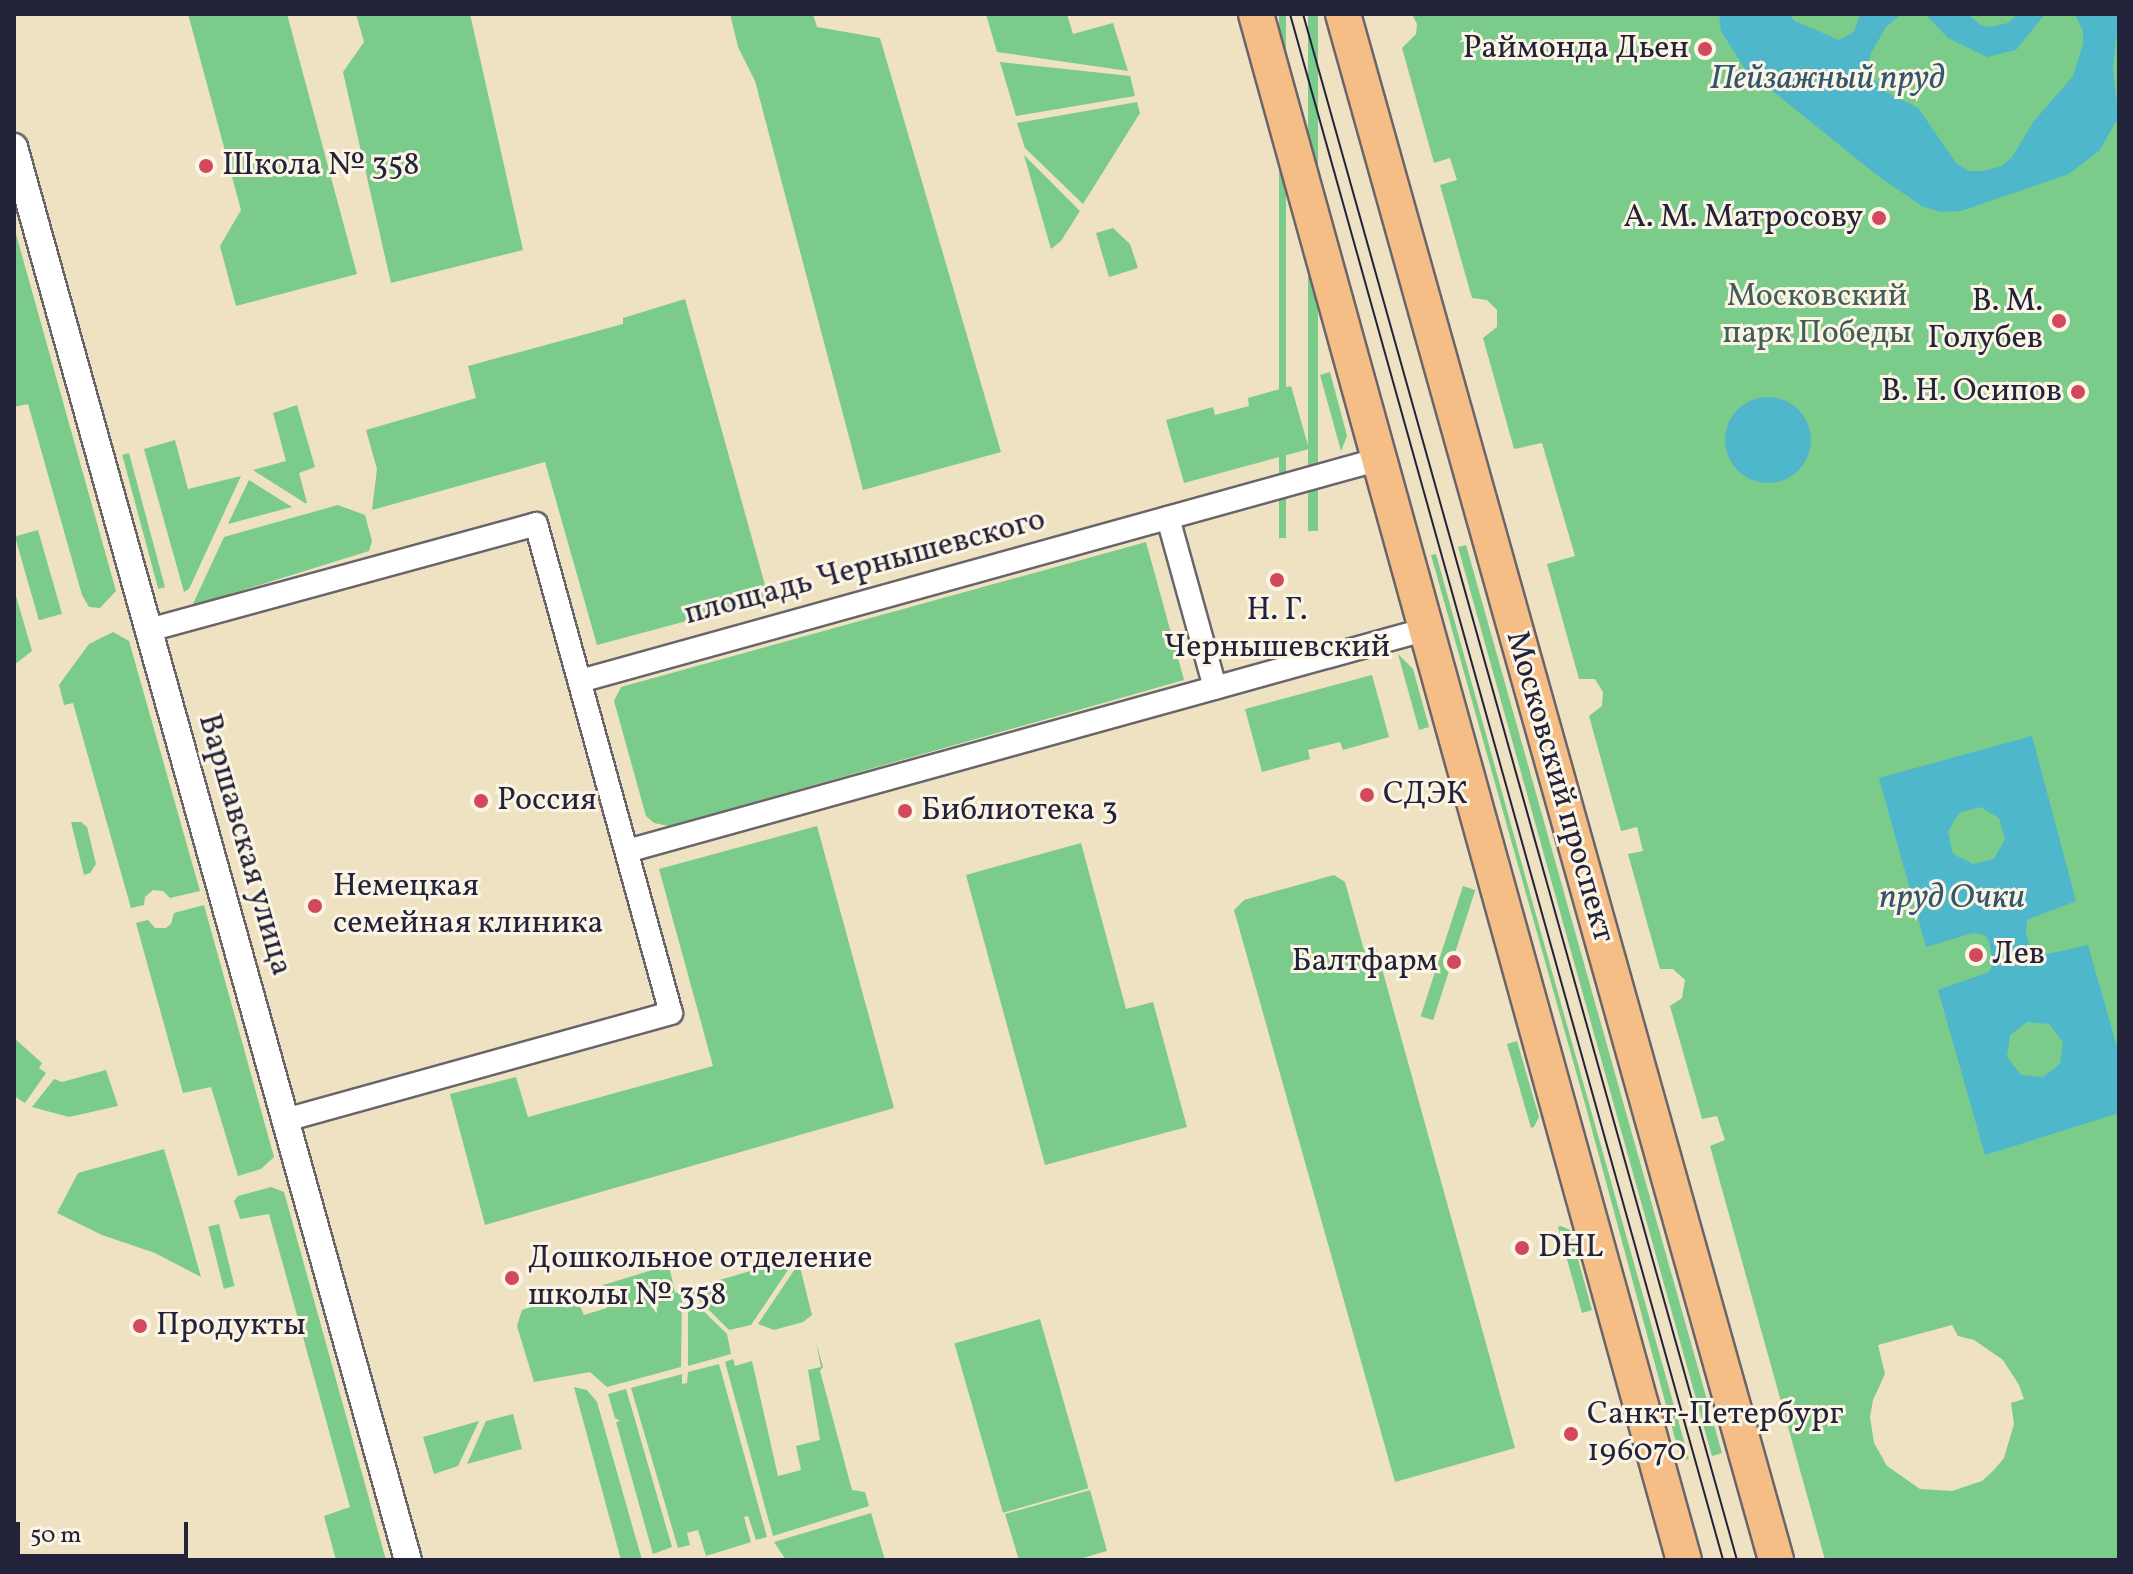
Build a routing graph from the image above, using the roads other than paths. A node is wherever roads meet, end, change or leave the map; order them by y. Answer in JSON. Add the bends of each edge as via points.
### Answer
{"nodes":[{"id":1,"x":1256,"y":14,"type":"edge"},
{"id":2,"x":1343,"y":14,"type":"edge"},
{"id":3,"x":14,"y":147,"type":"edge"},
{"id":4,"x":1380,"y":459,"type":"junction"},
{"id":5,"x":1168,"y":518,"type":"junction"},
{"id":6,"x":1427,"y":629,"type":"junction"},
{"id":7,"x":149,"y":630,"type":"junction"},
{"id":8,"x":580,"y":681,"type":"junction"},
{"id":9,"x":1215,"y":688,"type":"junction"},
{"id":10,"x":627,"y":851,"type":"junction"},
{"id":11,"x":285,"y":1120,"type":"junction"},
{"id":12,"x":408,"y":1560,"type":"edge"},
{"id":13,"x":1684,"y":1560,"type":"edge"},
{"id":14,"x":1776,"y":1560,"type":"edge"}],
"edges":[{"from":1,"to":4,"type":"main road"},
{"from":2,"to":14,"type":"main road","name":"Московский проспект"},
{"from":3,"to":7,"type":"street","name":"Варшавская улица"},
{"from":4,"to":5,"type":"street","name":"площадь Чернышевского"},
{"from":4,"to":6,"type":"main road"},
{"from":5,"to":8,"type":"street","name":"площадь Чернышевского"},
{"from":5,"to":9,"type":"street"},
{"from":6,"to":9,"type":"street"},
{"from":6,"to":13,"type":"main road"},
{"from":7,"to":8,"type":"street","via":[[536,524]]},
{"from":7,"to":11,"type":"street","name":"Варшавская улица"},
{"from":8,"to":10,"type":"street"},
{"from":9,"to":10,"type":"street"},
{"from":10,"to":11,"type":"street","via":[[671,1013]]},
{"from":11,"to":12,"type":"street","name":"Варшавская улица"}]}
